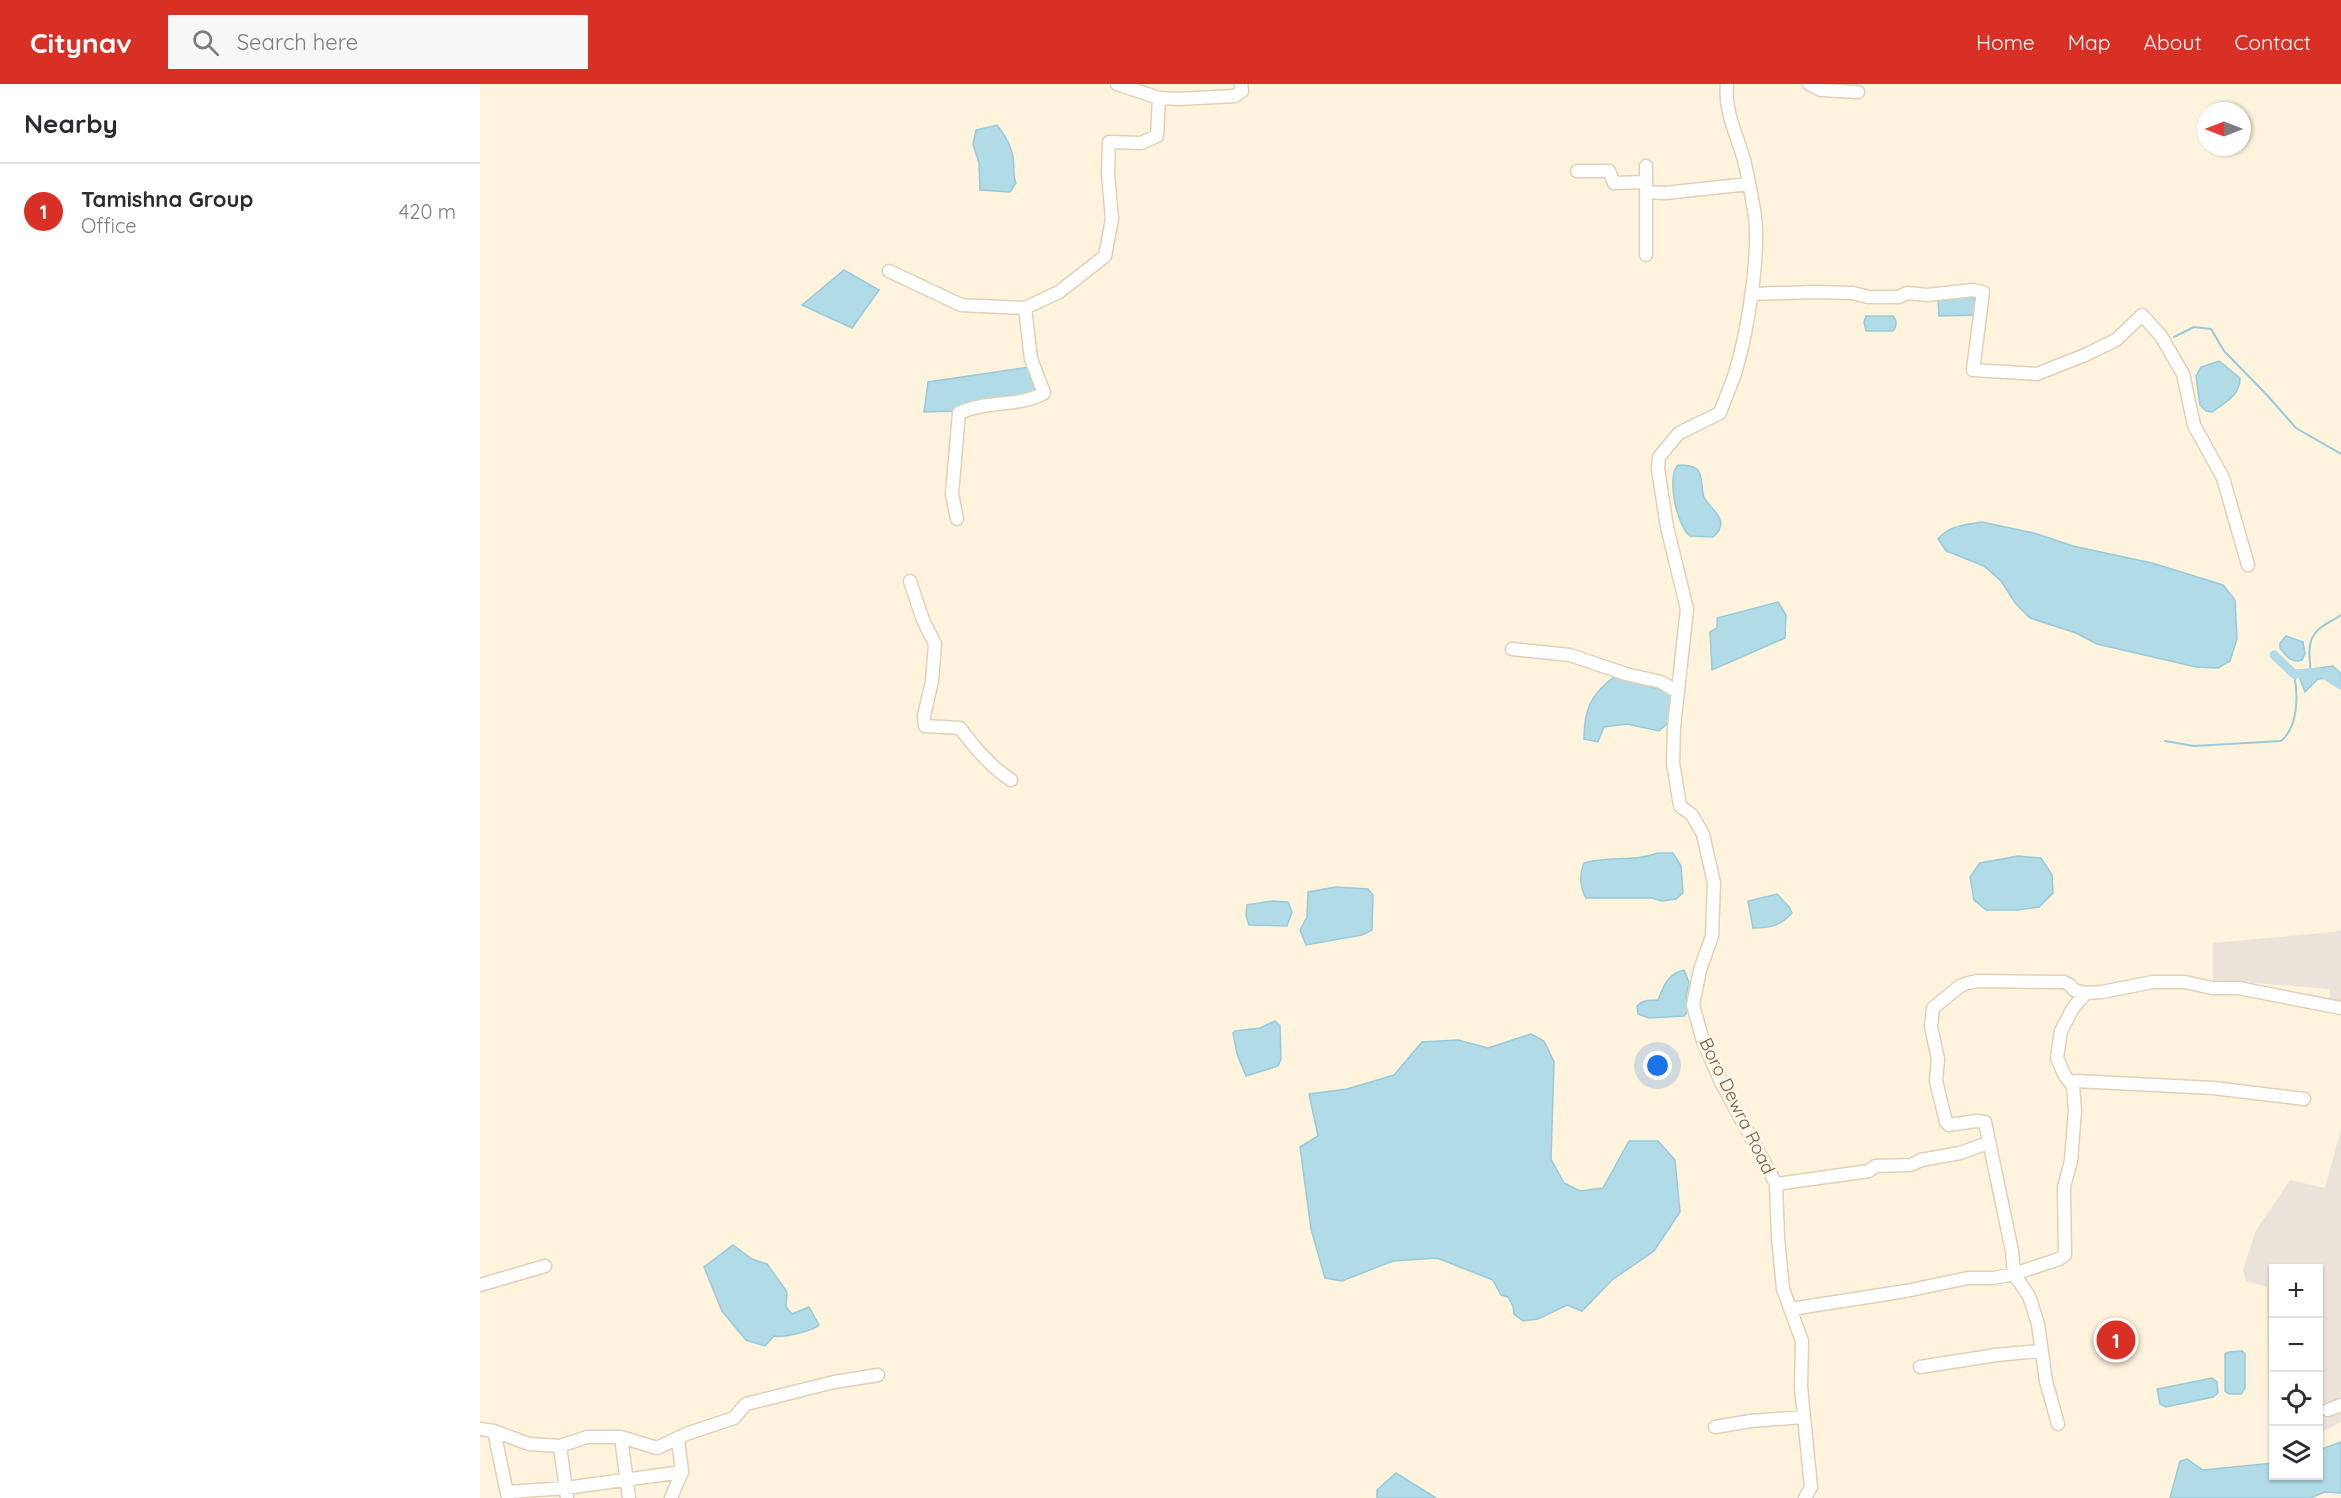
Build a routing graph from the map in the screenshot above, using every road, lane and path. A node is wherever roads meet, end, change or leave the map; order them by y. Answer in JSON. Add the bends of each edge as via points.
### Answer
{"nodes":[{"id":1,"x":1117,"y":84,"type":"edge"},
{"id":2,"x":1241,"y":84,"type":"edge"},
{"id":3,"x":1727,"y":84,"type":"edge"},
{"id":4,"x":1809,"y":84,"type":"edge"},
{"id":5,"x":1858,"y":92,"type":"dead end"},
{"id":6,"x":1159,"y":98,"type":"junction"},
{"id":7,"x":1646,"y":166,"type":"dead end"},
{"id":8,"x":1577,"y":171,"type":"dead end"},
{"id":9,"x":1749,"y":184,"type":"junction"},
{"id":10,"x":1646,"y":187,"type":"junction"},
{"id":11,"x":1647,"y":255,"type":"dead end"},
{"id":12,"x":889,"y":271,"type":"dead end"},
{"id":13,"x":1750,"y":294,"type":"junction"},
{"id":14,"x":1025,"y":308,"type":"junction"},
{"id":15,"x":957,"y":519,"type":"dead end"},
{"id":16,"x":2248,"y":564,"type":"dead end"},
{"id":17,"x":910,"y":582,"type":"dead end"},
{"id":18,"x":1512,"y":649,"type":"dead end"},
{"id":19,"x":1678,"y":692,"type":"junction"},
{"id":20,"x":1011,"y":780,"type":"dead end"},
{"id":21,"x":2086,"y":993,"type":"junction"},
{"id":22,"x":2341,"y":1008,"type":"edge"},
{"id":23,"x":2073,"y":1086,"type":"junction"},
{"id":24,"x":2304,"y":1099,"type":"dead end"},
{"id":25,"x":1988,"y":1143,"type":"junction"},
{"id":26,"x":1776,"y":1184,"type":"junction"},
{"id":27,"x":545,"y":1266,"type":"dead end"},
{"id":28,"x":2014,"y":1274,"type":"junction"},
{"id":29,"x":480,"y":1285,"type":"edge"},
{"id":30,"x":1791,"y":1309,"type":"junction"},
{"id":31,"x":2040,"y":1351,"type":"junction"},
{"id":32,"x":1920,"y":1367,"type":"dead end"},
{"id":33,"x":878,"y":1375,"type":"dead end"},
{"id":34,"x":2341,"y":1405,"type":"edge"},
{"id":35,"x":2328,"y":1410,"type":"dead end"},
{"id":36,"x":1803,"y":1417,"type":"junction"},
{"id":37,"x":2058,"y":1424,"type":"dead end"},
{"id":38,"x":1715,"y":1427,"type":"dead end"},
{"id":39,"x":480,"y":1429,"type":"edge"},
{"id":40,"x":494,"y":1431,"type":"junction"},
{"id":41,"x":621,"y":1437,"type":"junction"},
{"id":42,"x":678,"y":1439,"type":"junction"},
{"id":43,"x":560,"y":1446,"type":"junction"},
{"id":44,"x":681,"y":1472,"type":"junction"},
{"id":45,"x":626,"y":1480,"type":"junction"},
{"id":46,"x":566,"y":1493,"type":"edge"},
{"id":47,"x":508,"y":1495,"type":"edge"},
{"id":48,"x":629,"y":1498,"type":"edge"},
{"id":49,"x":671,"y":1498,"type":"edge"},
{"id":50,"x":1805,"y":1498,"type":"edge"}],
"edges":[{"from":1,"to":6,"type":"street"},
{"from":2,"to":6,"type":"street","via":[[1242,91],[1235,96]]},
{"from":3,"to":9,"type":"street","name":"Boro Dewra Road","via":[[1730,120]]},
{"from":4,"to":5,"type":"street","via":[[1821,90]]},
{"from":6,"to":14,"type":"street","via":[[1157,136],[1141,143],[1109,142],[1112,219],[1105,256],[1059,292]]},
{"from":7,"to":10,"type":"street"},
{"from":8,"to":10,"type":"street","via":[[1609,171],[1614,183]]},
{"from":9,"to":10,"type":"street","via":[[1665,193]]},
{"from":9,"to":13,"type":"street","name":"Boro Dewra Road","via":[[1755,213]]},
{"from":10,"to":11,"type":"street"},
{"from":12,"to":14,"type":"street","via":[[961,305]]},
{"from":13,"to":16,"type":"street","via":[[1814,292],[1888,297],[1983,292],[1973,370],[2009,373],[2037,374],[2085,355],[2116,340],[2142,315],[2161,336],[2183,374],[2194,425],[2223,478]]},
{"from":13,"to":19,"type":"street","name":"Boro Dewra Road","via":[[1743,343],[1720,413],[1679,434],[1659,457],[1667,527],[1687,609]]},
{"from":14,"to":15,"type":"street","via":[[1031,359],[1044,393],[1035,399],[973,407],[959,413],[952,494]]},
{"from":17,"to":20,"type":"street","via":[[935,644],[925,726],[960,728],[975,748]]},
{"from":18,"to":19,"type":"street","via":[[1570,655],[1661,681]]},
{"from":19,"to":26,"type":"street","name":"Boro Dewra Road","via":[[1673,763],[1680,806],[1692,815],[1703,834],[1714,883],[1712,936],[1693,1005],[1721,1082]]},
{"from":21,"to":22,"type":"street","via":[[2153,982],[2185,982]]},
{"from":21,"to":23,"type":"street","via":[[2061,1031],[2057,1058]]},
{"from":21,"to":25,"type":"street","via":[[2076,992],[2064,982],[1978,981],[1960,987],[1933,1008],[1936,1081],[1946,1122],[1985,1122]]},
{"from":23,"to":24,"type":"street","via":[[2076,1081],[2122,1082]]},
{"from":23,"to":28,"type":"street","via":[[2073,1142],[2064,1187],[2065,1255]]},
{"from":25,"to":26,"type":"street","via":[[1911,1165],[1875,1166],[1869,1171]]},
{"from":25,"to":28,"type":"street"},
{"from":26,"to":30,"type":"street","name":"Boro Dewra Road","via":[[1783,1289]]},
{"from":27,"to":29,"type":"street"},
{"from":28,"to":30,"type":"street","via":[[1968,1278]]},
{"from":28,"to":31,"type":"street","via":[[2029,1296]]},
{"from":30,"to":36,"type":"street","name":"Boro Dewra Road","via":[[1802,1341]]},
{"from":31,"to":32,"type":"street"},
{"from":31,"to":37,"type":"street"},
{"from":33,"to":42,"type":"street","via":[[746,1404],[734,1418]]},
{"from":34,"to":35,"type":"street"},
{"from":36,"to":38,"type":"street"},
{"from":36,"to":50,"type":"street","name":"Boro Dewra Road","via":[[1810,1487]]},
{"from":39,"to":40,"type":"street"},
{"from":40,"to":43,"type":"street","via":[[529,1444]]},
{"from":40,"to":47,"type":"street"},
{"from":41,"to":42,"type":"street","via":[[657,1448]]},
{"from":41,"to":43,"type":"street","via":[[587,1437]]},
{"from":41,"to":45,"type":"street"},
{"from":42,"to":44,"type":"street"},
{"from":43,"to":46,"type":"street"},
{"from":44,"to":45,"type":"street"},
{"from":44,"to":49,"type":"street"},
{"from":45,"to":46,"type":"street"},
{"from":45,"to":48,"type":"street"},
{"from":46,"to":47,"type":"street"}]}
